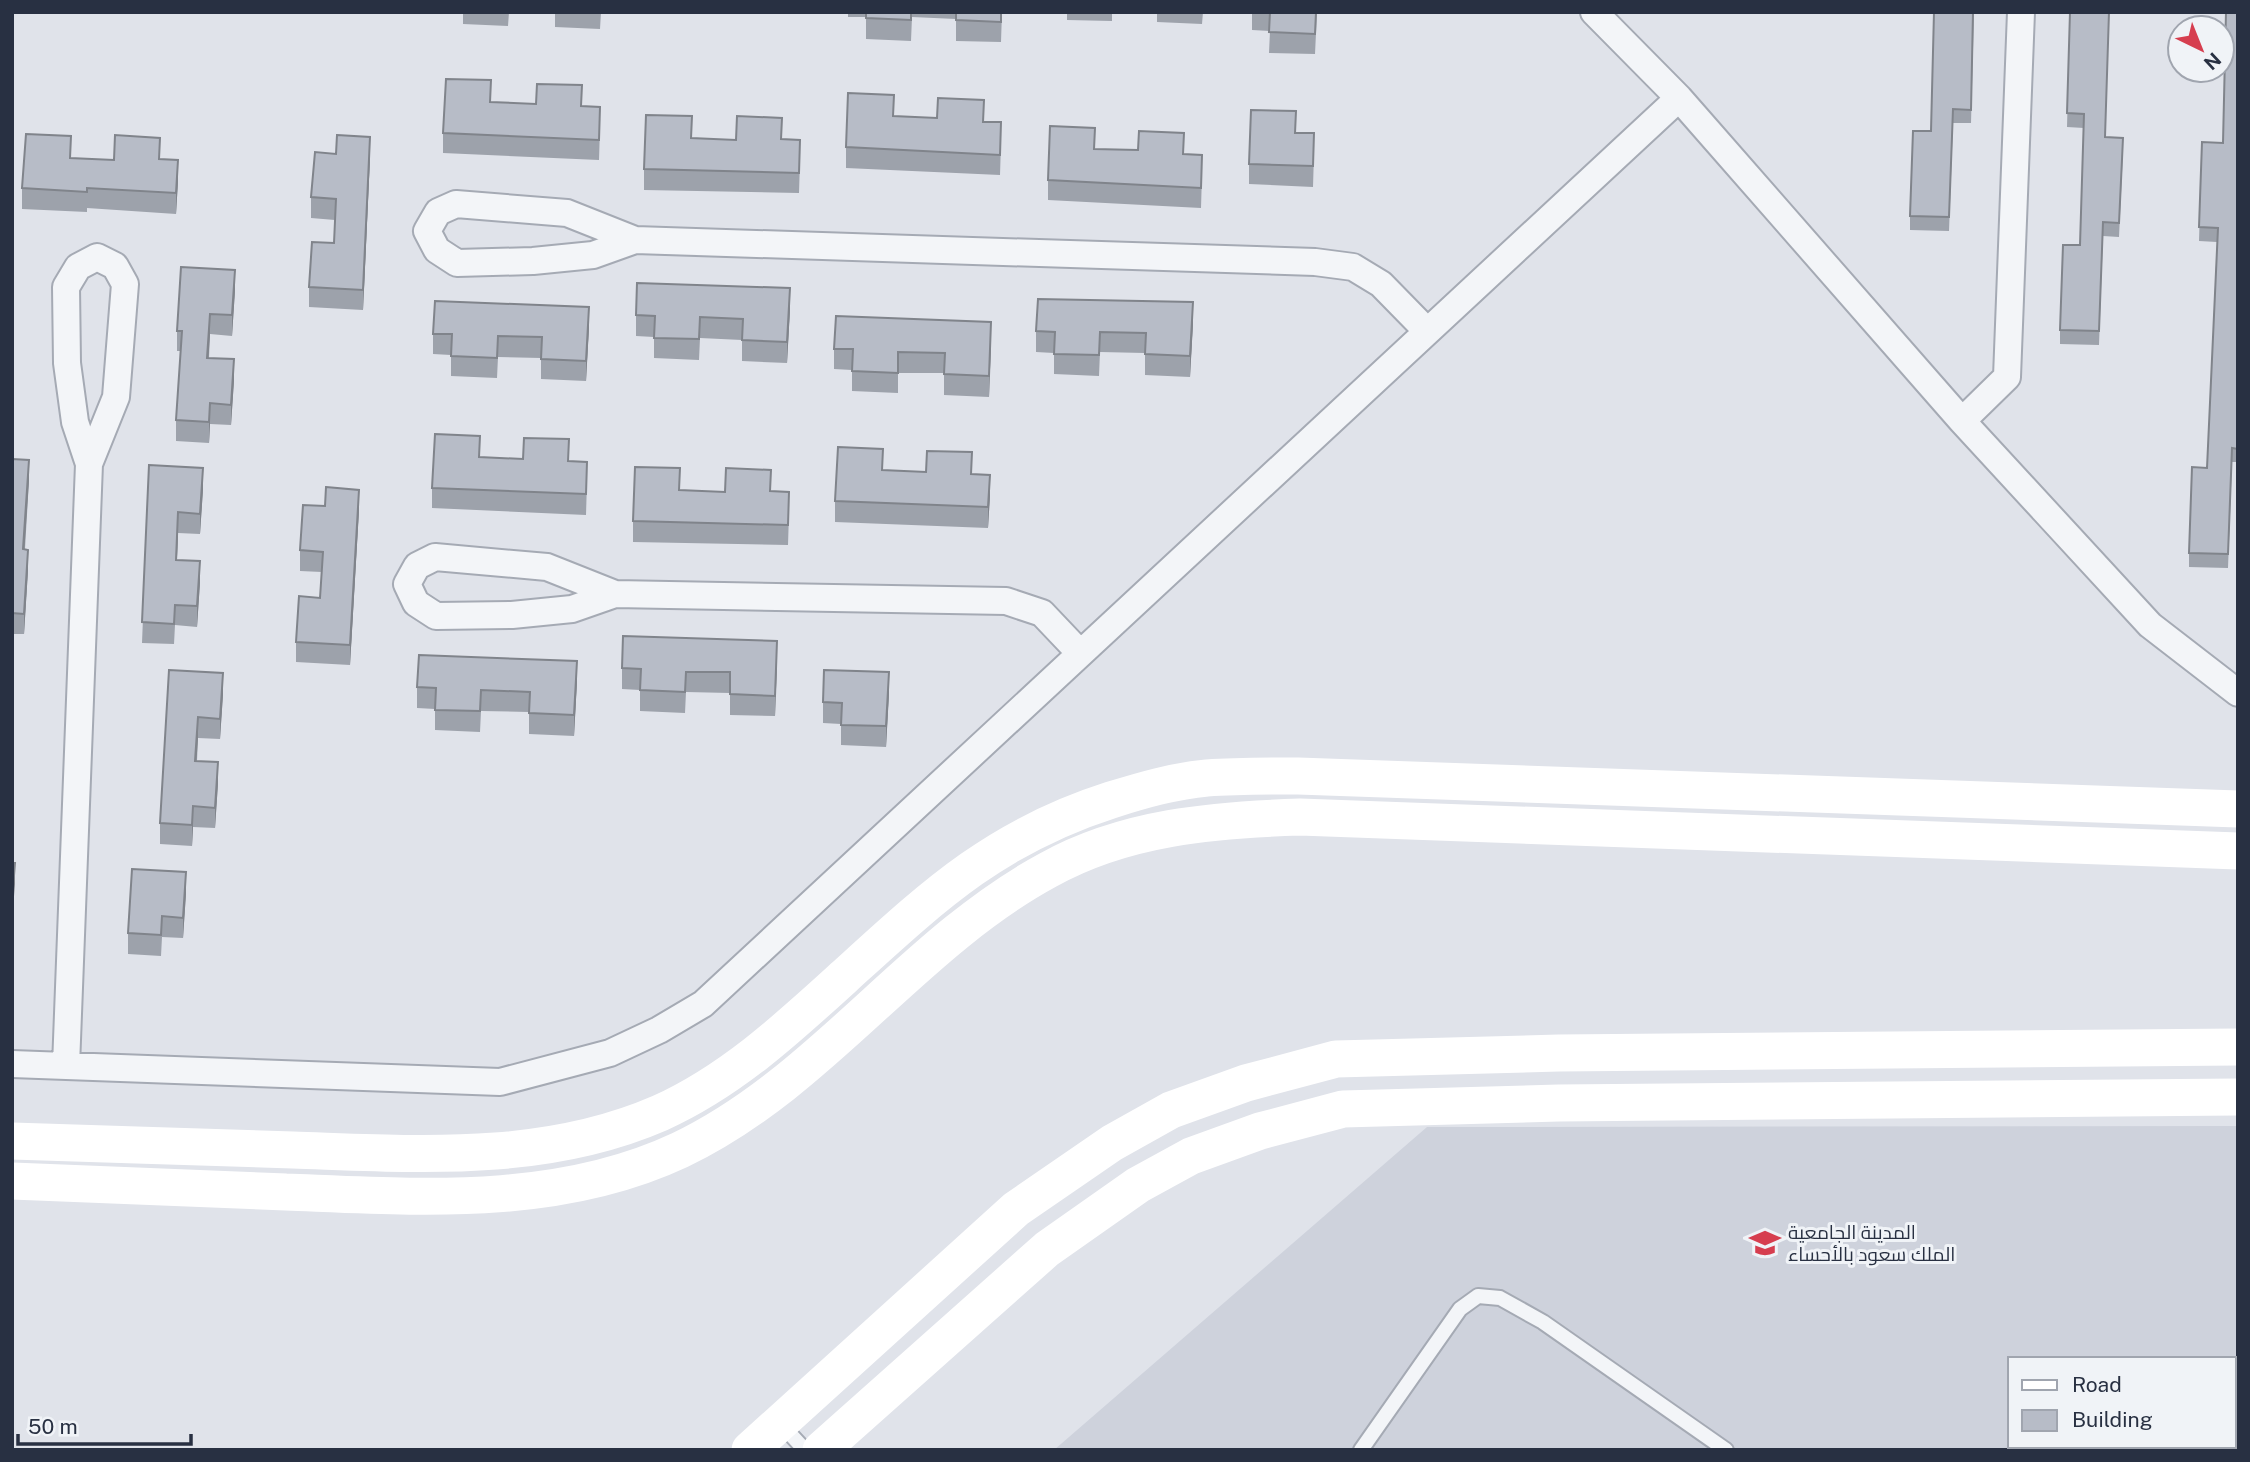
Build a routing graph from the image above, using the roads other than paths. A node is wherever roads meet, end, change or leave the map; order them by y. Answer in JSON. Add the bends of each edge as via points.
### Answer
{"nodes":[{"id":1,"x":1594,"y":12,"type":"edge"},
{"id":2,"x":2021,"y":12,"type":"edge"},
{"id":3,"x":1679,"y":97,"type":"junction"},
{"id":4,"x":635,"y":240,"type":"junction"},
{"id":5,"x":1427,"y":331,"type":"junction"},
{"id":6,"x":1962,"y":421,"type":"junction"},
{"id":7,"x":89,"y":464,"type":"junction"},
{"id":8,"x":615,"y":594,"type":"junction"},
{"id":9,"x":1080,"y":653,"type":"junction"},
{"id":10,"x":2238,"y":693,"type":"edge"},
{"id":11,"x":2238,"y":809,"type":"edge"},
{"id":12,"x":2238,"y":851,"type":"edge"},
{"id":13,"x":2238,"y":1047,"type":"edge"},
{"id":14,"x":12,"y":1064,"type":"edge"},
{"id":15,"x":66,"y":1066,"type":"junction"},
{"id":16,"x":2238,"y":1097,"type":"edge"},
{"id":17,"x":12,"y":1142,"type":"edge"},
{"id":18,"x":312,"y":1151,"type":"junction"},
{"id":19,"x":12,"y":1181,"type":"edge"},
{"id":20,"x":309,"y":1193,"type":"junction"},
{"id":21,"x":779,"y":1422,"type":"junction"},
{"id":22,"x":750,"y":1450,"type":"edge"},
{"id":23,"x":805,"y":1450,"type":"edge"},
{"id":24,"x":821,"y":1450,"type":"edge"},
{"id":25,"x":1361,"y":1450,"type":"edge"},
{"id":26,"x":1726,"y":1450,"type":"edge"}],
"edges":[{"from":1,"to":3,"type":"street"},
{"from":2,"to":6,"type":"street","via":[[2007,377]]},
{"from":3,"to":5,"type":"street"},
{"from":3,"to":6,"type":"street"},
{"from":4,"to":4,"type":"street","via":[[568,214],[456,204],[438,212],[428,231],[437,250],[457,263],[593,255]]},
{"from":4,"to":5,"type":"street","via":[[1315,262],[1353,267],[1381,284]]},
{"from":5,"to":9,"type":"street"},
{"from":6,"to":10,"type":"street","via":[[2150,625]]},
{"from":7,"to":7,"type":"street","via":[[116,397],[125,284],[115,266],[97,257],[78,267],[66,287],[67,363],[75,422]]},
{"from":7,"to":15,"type":"street"},
{"from":8,"to":8,"type":"street","via":[[547,567],[435,557],[417,566],[407,584],[416,603],[436,616],[572,609]]},
{"from":8,"to":9,"type":"street","via":[[1006,601],[1042,613]]},
{"from":9,"to":15,"type":"street","via":[[703,1004],[610,1053],[500,1082]]},
{"from":11,"to":18,"type":"main road","via":[[1298,775],[1206,778],[1148,788],[1063,815],[992,852],[926,903],[762,1049],[723,1079],[661,1112],[592,1138],[512,1152]]},
{"from":12,"to":20,"type":"main road","via":[[1300,817],[1176,826],[1100,846],[1010,892],[942,943],[770,1095],[679,1150],[601,1178],[504,1195]]},
{"from":13,"to":21,"type":"main road","via":[[1336,1059],[1246,1083],[1171,1110],[1112,1143],[1016,1209]]},
{"from":14,"to":15,"type":"street"},
{"from":16,"to":24,"type":"main road","via":[[1343,1109],[1260,1131],[1192,1156],[1138,1185],[1046,1249]]},
{"from":17,"to":18,"type":"main road"},
{"from":18,"to":20,"type":"main road"},
{"from":19,"to":20,"type":"main road"},
{"from":21,"to":22,"type":"main road"},
{"from":21,"to":23,"type":"lane"},
{"from":25,"to":26,"type":"lane","via":[[1460,1309],[1478,1296],[1500,1298],[1543,1322]]}]}
